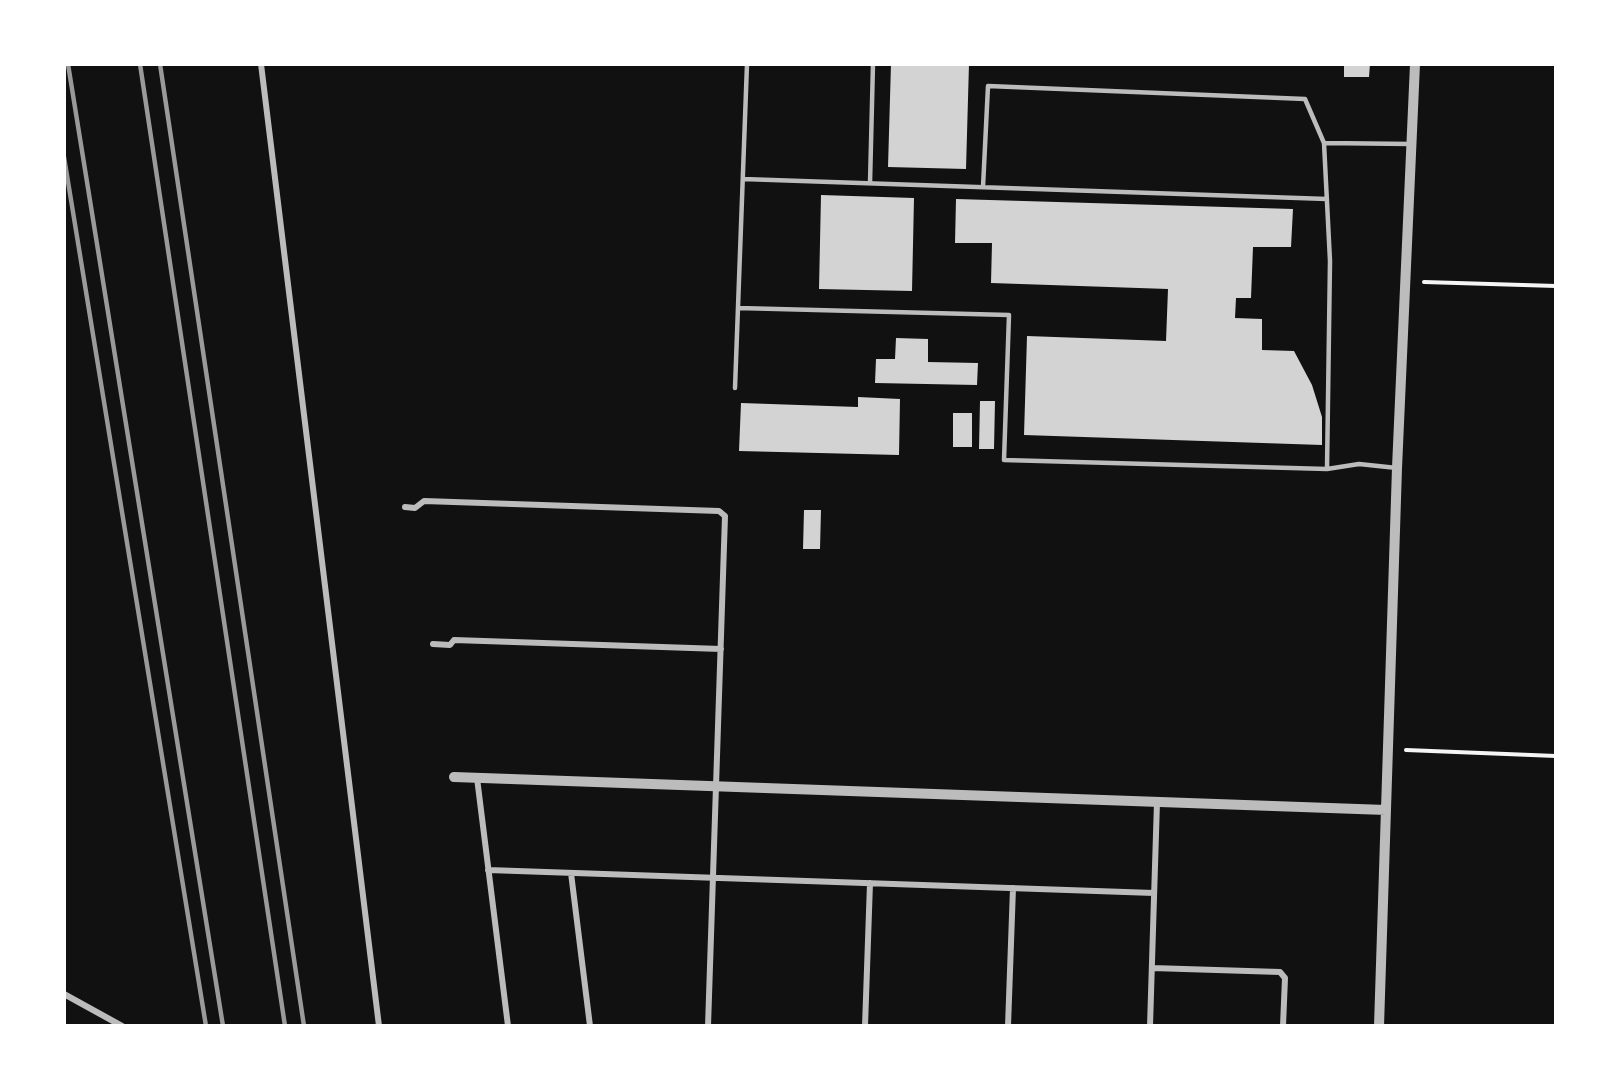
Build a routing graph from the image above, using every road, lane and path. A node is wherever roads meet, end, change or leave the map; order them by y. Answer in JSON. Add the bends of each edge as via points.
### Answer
{"nodes":[{"id":1,"x":261,"y":64,"type":"edge"},
{"id":2,"x":747,"y":64,"type":"edge"},
{"id":3,"x":873,"y":64,"type":"edge"},
{"id":4,"x":1415,"y":64,"type":"edge"},
{"id":5,"x":1324,"y":142,"type":"junction"},
{"id":6,"x":1411,"y":144,"type":"junction"},
{"id":7,"x":743,"y":178,"type":"junction"},
{"id":8,"x":870,"y":183,"type":"junction"},
{"id":9,"x":983,"y":187,"type":"junction"},
{"id":10,"x":1327,"y":199,"type":"junction"},
{"id":11,"x":1405,"y":282,"type":"junction"},
{"id":12,"x":1556,"y":286,"type":"edge"},
{"id":13,"x":738,"y":308,"type":"junction"},
{"id":14,"x":735,"y":388,"type":"dead end"},
{"id":15,"x":1397,"y":468,"type":"junction"},
{"id":16,"x":1327,"y":469,"type":"junction"},
{"id":17,"x":405,"y":507,"type":"dead end"},
{"id":18,"x":433,"y":644,"type":"dead end"},
{"id":19,"x":721,"y":649,"type":"junction"},
{"id":20,"x":1388,"y":749,"type":"junction"},
{"id":21,"x":1556,"y":756,"type":"edge"},
{"id":22,"x":454,"y":777,"type":"dead end"},
{"id":23,"x":477,"y":778,"type":"junction"},
{"id":24,"x":716,"y":786,"type":"junction"},
{"id":25,"x":1157,"y":802,"type":"junction"},
{"id":26,"x":1386,"y":810,"type":"junction"},
{"id":27,"x":488,"y":870,"type":"junction"},
{"id":28,"x":571,"y":873,"type":"junction"},
{"id":29,"x":713,"y":878,"type":"junction"},
{"id":30,"x":870,"y":883,"type":"junction"},
{"id":31,"x":1013,"y":888,"type":"junction"},
{"id":32,"x":1154,"y":893,"type":"junction"},
{"id":33,"x":1152,"y":968,"type":"junction"},
{"id":34,"x":64,"y":994,"type":"edge"},
{"id":35,"x":122,"y":1026,"type":"edge"},
{"id":36,"x":379,"y":1026,"type":"edge"},
{"id":37,"x":508,"y":1026,"type":"edge"},
{"id":38,"x":590,"y":1026,"type":"edge"},
{"id":39,"x":708,"y":1026,"type":"edge"},
{"id":40,"x":865,"y":1026,"type":"edge"},
{"id":41,"x":1008,"y":1026,"type":"edge"},
{"id":42,"x":1150,"y":1026,"type":"edge"},
{"id":43,"x":1284,"y":1026,"type":"edge"},
{"id":44,"x":1379,"y":1026,"type":"edge"}],
"edges":[{"from":1,"to":36,"type":"street"},
{"from":2,"to":7,"type":"lane"},
{"from":3,"to":8,"type":"lane"},
{"from":4,"to":6,"type":"street"},
{"from":5,"to":6,"type":"lane"},
{"from":5,"to":9,"type":"lane","via":[[1305,99],[988,86]]},
{"from":5,"to":10,"type":"lane"},
{"from":6,"to":11,"type":"street"},
{"from":7,"to":8,"type":"lane"},
{"from":7,"to":13,"type":"lane"},
{"from":8,"to":9,"type":"lane"},
{"from":9,"to":10,"type":"lane"},
{"from":10,"to":16,"type":"lane"},
{"from":11,"to":12,"type":"path"},
{"from":11,"to":15,"type":"street"},
{"from":13,"to":14,"type":"lane"},
{"from":13,"to":16,"type":"lane","via":[[1009,315],[1004,460]]},
{"from":15,"to":16,"type":"lane","via":[[1359,464]]},
{"from":15,"to":20,"type":"street"},
{"from":17,"to":19,"type":"street","via":[[415,508],[424,501],[719,511],[725,516]]},
{"from":18,"to":19,"type":"street","via":[[450,645],[454,640]]},
{"from":19,"to":24,"type":"street"},
{"from":20,"to":21,"type":"path"},
{"from":20,"to":26,"type":"street"},
{"from":22,"to":23,"type":"street"},
{"from":23,"to":24,"type":"street"},
{"from":23,"to":27,"type":"street"},
{"from":24,"to":25,"type":"street"},
{"from":24,"to":29,"type":"street"},
{"from":25,"to":26,"type":"street"},
{"from":25,"to":32,"type":"street"},
{"from":26,"to":44,"type":"street"},
{"from":27,"to":28,"type":"street"},
{"from":27,"to":37,"type":"street"},
{"from":28,"to":29,"type":"street"},
{"from":28,"to":38,"type":"street"},
{"from":29,"to":30,"type":"street"},
{"from":29,"to":39,"type":"street"},
{"from":30,"to":31,"type":"street"},
{"from":30,"to":40,"type":"street"},
{"from":31,"to":32,"type":"street"},
{"from":31,"to":41,"type":"street"},
{"from":32,"to":33,"type":"street"},
{"from":33,"to":42,"type":"street"},
{"from":33,"to":43,"type":"street","via":[[1280,972],[1285,978]]},
{"from":34,"to":35,"type":"street"}]}
